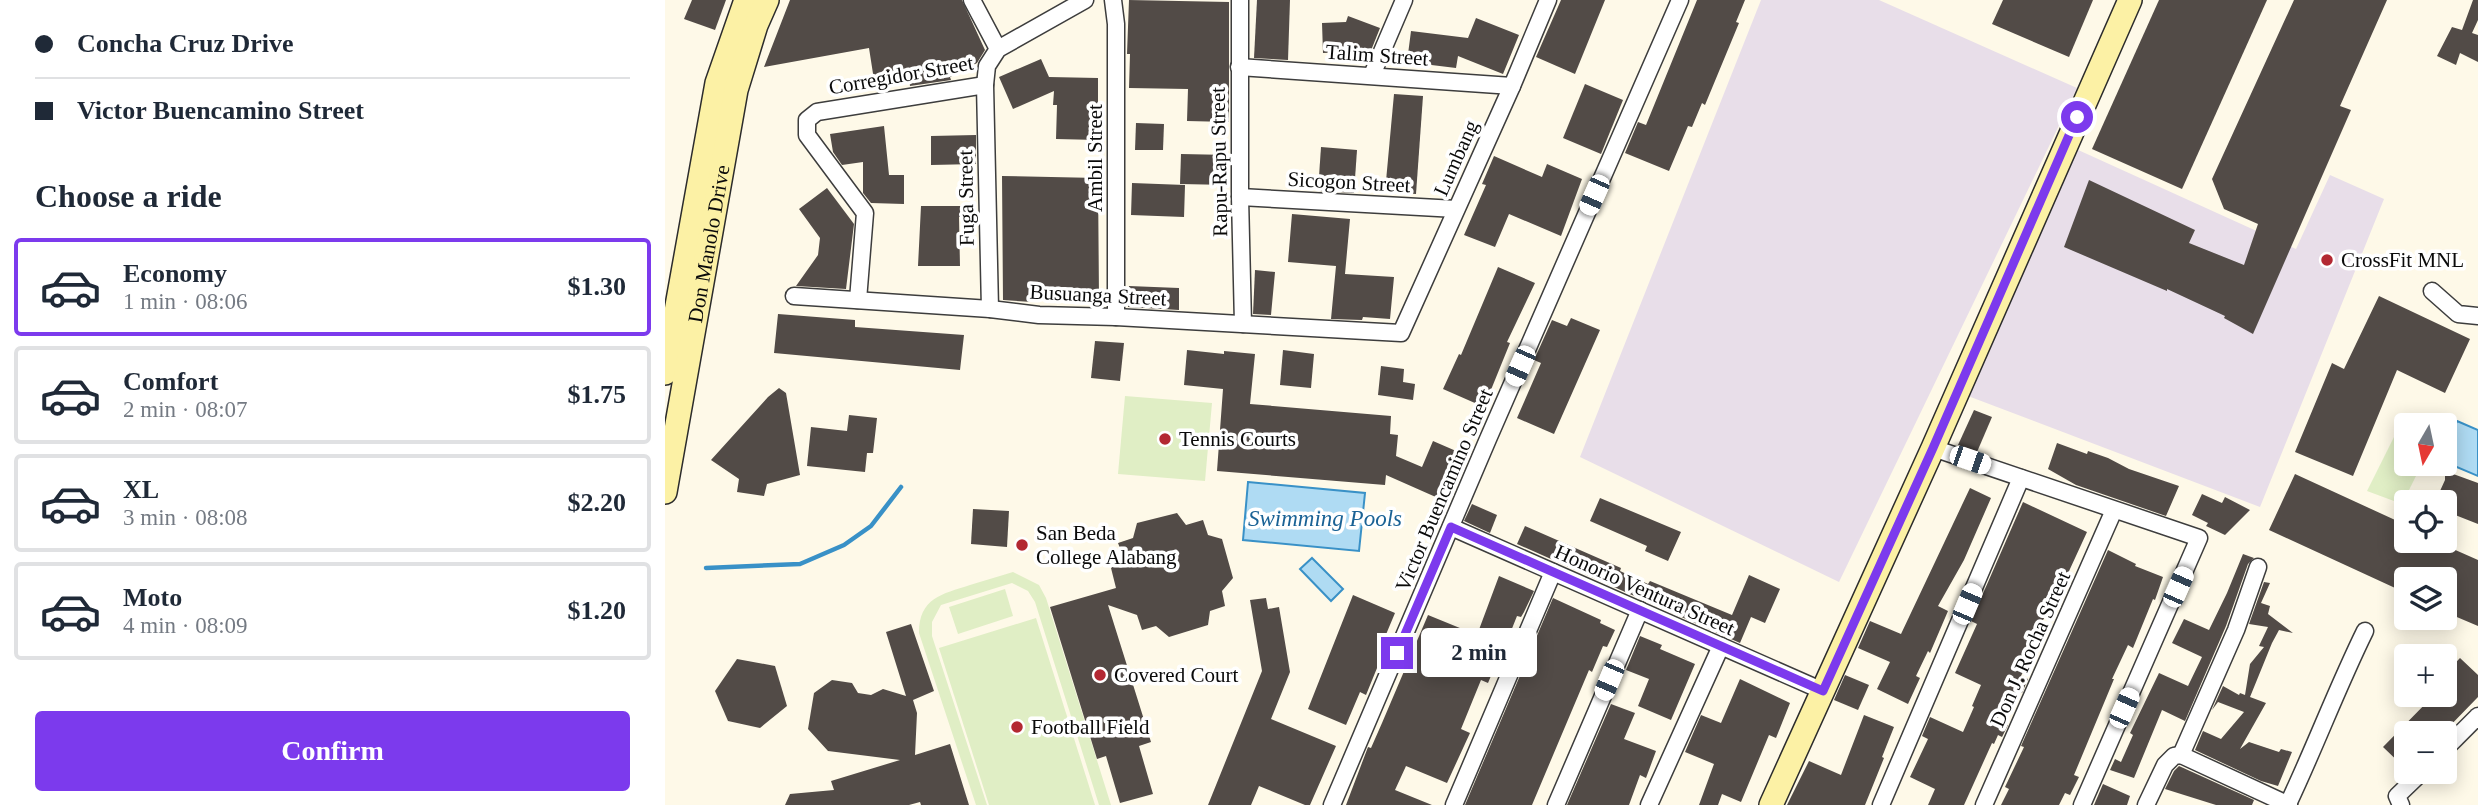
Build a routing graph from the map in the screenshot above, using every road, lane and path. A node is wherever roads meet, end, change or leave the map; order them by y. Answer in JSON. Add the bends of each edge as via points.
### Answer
{"nodes":[{"id":1,"x":767,"y":0,"type":"edge"},
{"id":2,"x":972,"y":0,"type":"edge"},
{"id":3,"x":1085,"y":0,"type":"edge"},
{"id":4,"x":1113,"y":0,"type":"edge"},
{"id":5,"x":1240,"y":0,"type":"edge"},
{"id":6,"x":1404,"y":0,"type":"edge"},
{"id":7,"x":1548,"y":0,"type":"edge"},
{"id":8,"x":1679,"y":0,"type":"edge"},
{"id":9,"x":2130,"y":0,"type":"edge"},
{"id":10,"x":746,"y":15,"type":"edge"},
{"id":11,"x":998,"y":49,"type":"junction"},
{"id":12,"x":1239,"y":67,"type":"junction"},
{"id":13,"x":1372,"y":75,"type":"junction"},
{"id":14,"x":985,"y":85,"type":"junction"},
{"id":15,"x":1512,"y":86,"type":"junction"},
{"id":16,"x":1240,"y":197,"type":"junction"},
{"id":17,"x":1457,"y":209,"type":"junction"},
{"id":18,"x":2432,"y":291,"type":"dead end"},
{"id":19,"x":794,"y":296,"type":"dead end"},
{"id":20,"x":858,"y":300,"type":"junction"},
{"id":21,"x":990,"y":309,"type":"junction"},
{"id":22,"x":2478,"y":316,"type":"edge"},
{"id":23,"x":1115,"y":317,"type":"junction"},
{"id":24,"x":684,"y":319,"type":"junction"},
{"id":25,"x":1243,"y":324,"type":"junction"},
{"id":26,"x":1401,"y":333,"type":"joint"},
{"id":27,"x":665,"y":373,"type":"edge"},
{"id":28,"x":1933,"y":448,"type":"junction"},
{"id":29,"x":2021,"y":478,"type":"junction"},
{"id":30,"x":665,"y":492,"type":"edge"},
{"id":31,"x":2114,"y":509,"type":"junction"},
{"id":32,"x":1451,"y":527,"type":"junction"},
{"id":33,"x":2258,"y":567,"type":"dead end"},
{"id":34,"x":1553,"y":572,"type":"junction"},
{"id":35,"x":1640,"y":610,"type":"junction"},
{"id":36,"x":2365,"y":631,"type":"dead end"},
{"id":37,"x":1721,"y":646,"type":"junction"},
{"id":38,"x":1823,"y":691,"type":"junction"},
{"id":39,"x":2478,"y":716,"type":"edge"},
{"id":40,"x":2457,"y":737,"type":"edge"},
{"id":41,"x":2181,"y":755,"type":"junction"},
{"id":42,"x":2410,"y":784,"type":"edge"},
{"id":43,"x":2289,"y":804,"type":"edge"},
{"id":44,"x":1332,"y":805,"type":"edge"},
{"id":45,"x":1454,"y":805,"type":"edge"},
{"id":46,"x":1556,"y":805,"type":"edge"},
{"id":47,"x":1649,"y":805,"type":"edge"},
{"id":48,"x":1771,"y":805,"type":"edge"},
{"id":49,"x":1881,"y":805,"type":"edge"},
{"id":50,"x":1984,"y":805,"type":"edge"},
{"id":51,"x":2082,"y":805,"type":"edge"},
{"id":52,"x":2146,"y":805,"type":"edge"},
{"id":53,"x":2401,"y":805,"type":"edge"}],
"edges":[{"from":1,"to":10,"type":"street","name":"Don Manolo Drive"},
{"from":2,"to":11,"type":"street"},
{"from":3,"to":11,"type":"street","name":"Corregidor Street"},
{"from":4,"to":23,"type":"street","name":"Ambil Street"},
{"from":5,"to":12,"type":"street","name":"Rapu-Rapu Street"},
{"from":6,"to":13,"type":"street"},
{"from":7,"to":15,"type":"street","name":"Lumbang"},
{"from":8,"to":32,"type":"street","name":"Victor Buencamino Street"},
{"from":9,"to":28,"type":"street"},
{"from":10,"to":24,"type":"street","name":"Don Manolo Drive","via":[[736,90]]},
{"from":11,"to":14,"type":"street","name":"Corregidor Street","via":[[987,66]]},
{"from":12,"to":13,"type":"street","name":"Talim Street"},
{"from":12,"to":16,"type":"street","name":"Rapu-Rapu Street"},
{"from":13,"to":15,"type":"street","name":"Talim Street"},
{"from":14,"to":20,"type":"street","name":"Corregidor Street","via":[[817,112],[807,121],[807,135],[865,213]]},
{"from":14,"to":21,"type":"street","name":"Fuga Street"},
{"from":15,"to":17,"type":"street","name":"Lumbang"},
{"from":16,"to":17,"type":"street","name":"Sicogon Street"},
{"from":16,"to":25,"type":"street","name":"Rapu-Rapu Street"},
{"from":17,"to":26,"type":"street","name":"Lumbang"},
{"from":18,"to":22,"type":"street","via":[[2458,314]]},
{"from":19,"to":20,"type":"street","name":"Busuanga Street"},
{"from":20,"to":21,"type":"street","name":"Busuanga Street"},
{"from":21,"to":23,"type":"street","name":"Busuanga Street"},
{"from":23,"to":25,"type":"street","name":"Busuanga Street"},
{"from":24,"to":27,"type":"street","name":"Don Manolo Drive"},
{"from":24,"to":30,"type":"street","name":"Don Manolo Drive"},
{"from":25,"to":26,"type":"street","name":"Busuanga Street"},
{"from":28,"to":29,"type":"street"},
{"from":28,"to":38,"type":"street"},
{"from":29,"to":31,"type":"street"},
{"from":29,"to":49,"type":"street"},
{"from":31,"to":50,"type":"street","name":"Don J. Rocha Street"},
{"from":31,"to":51,"type":"street","via":[[2199,538]]},
{"from":32,"to":34,"type":"street","name":"Honorio Ventura Street"},
{"from":32,"to":44,"type":"street","name":"Victor Buencamino Street"},
{"from":33,"to":41,"type":"street","via":[[2236,630]]},
{"from":34,"to":35,"type":"street","name":"Honorio Ventura Street"},
{"from":34,"to":45,"type":"street"},
{"from":35,"to":37,"type":"street","name":"Honorio Ventura Street"},
{"from":35,"to":46,"type":"street"},
{"from":36,"to":43,"type":"street"},
{"from":37,"to":38,"type":"street","name":"Honorio Ventura Street"},
{"from":37,"to":47,"type":"street"},
{"from":38,"to":48,"type":"street"},
{"from":39,"to":40,"type":"street"},
{"from":41,"to":43,"type":"street"},
{"from":41,"to":52,"type":"street","via":[[2165,765]]},
{"from":42,"to":53,"type":"street","via":[[2397,796]]}]}
